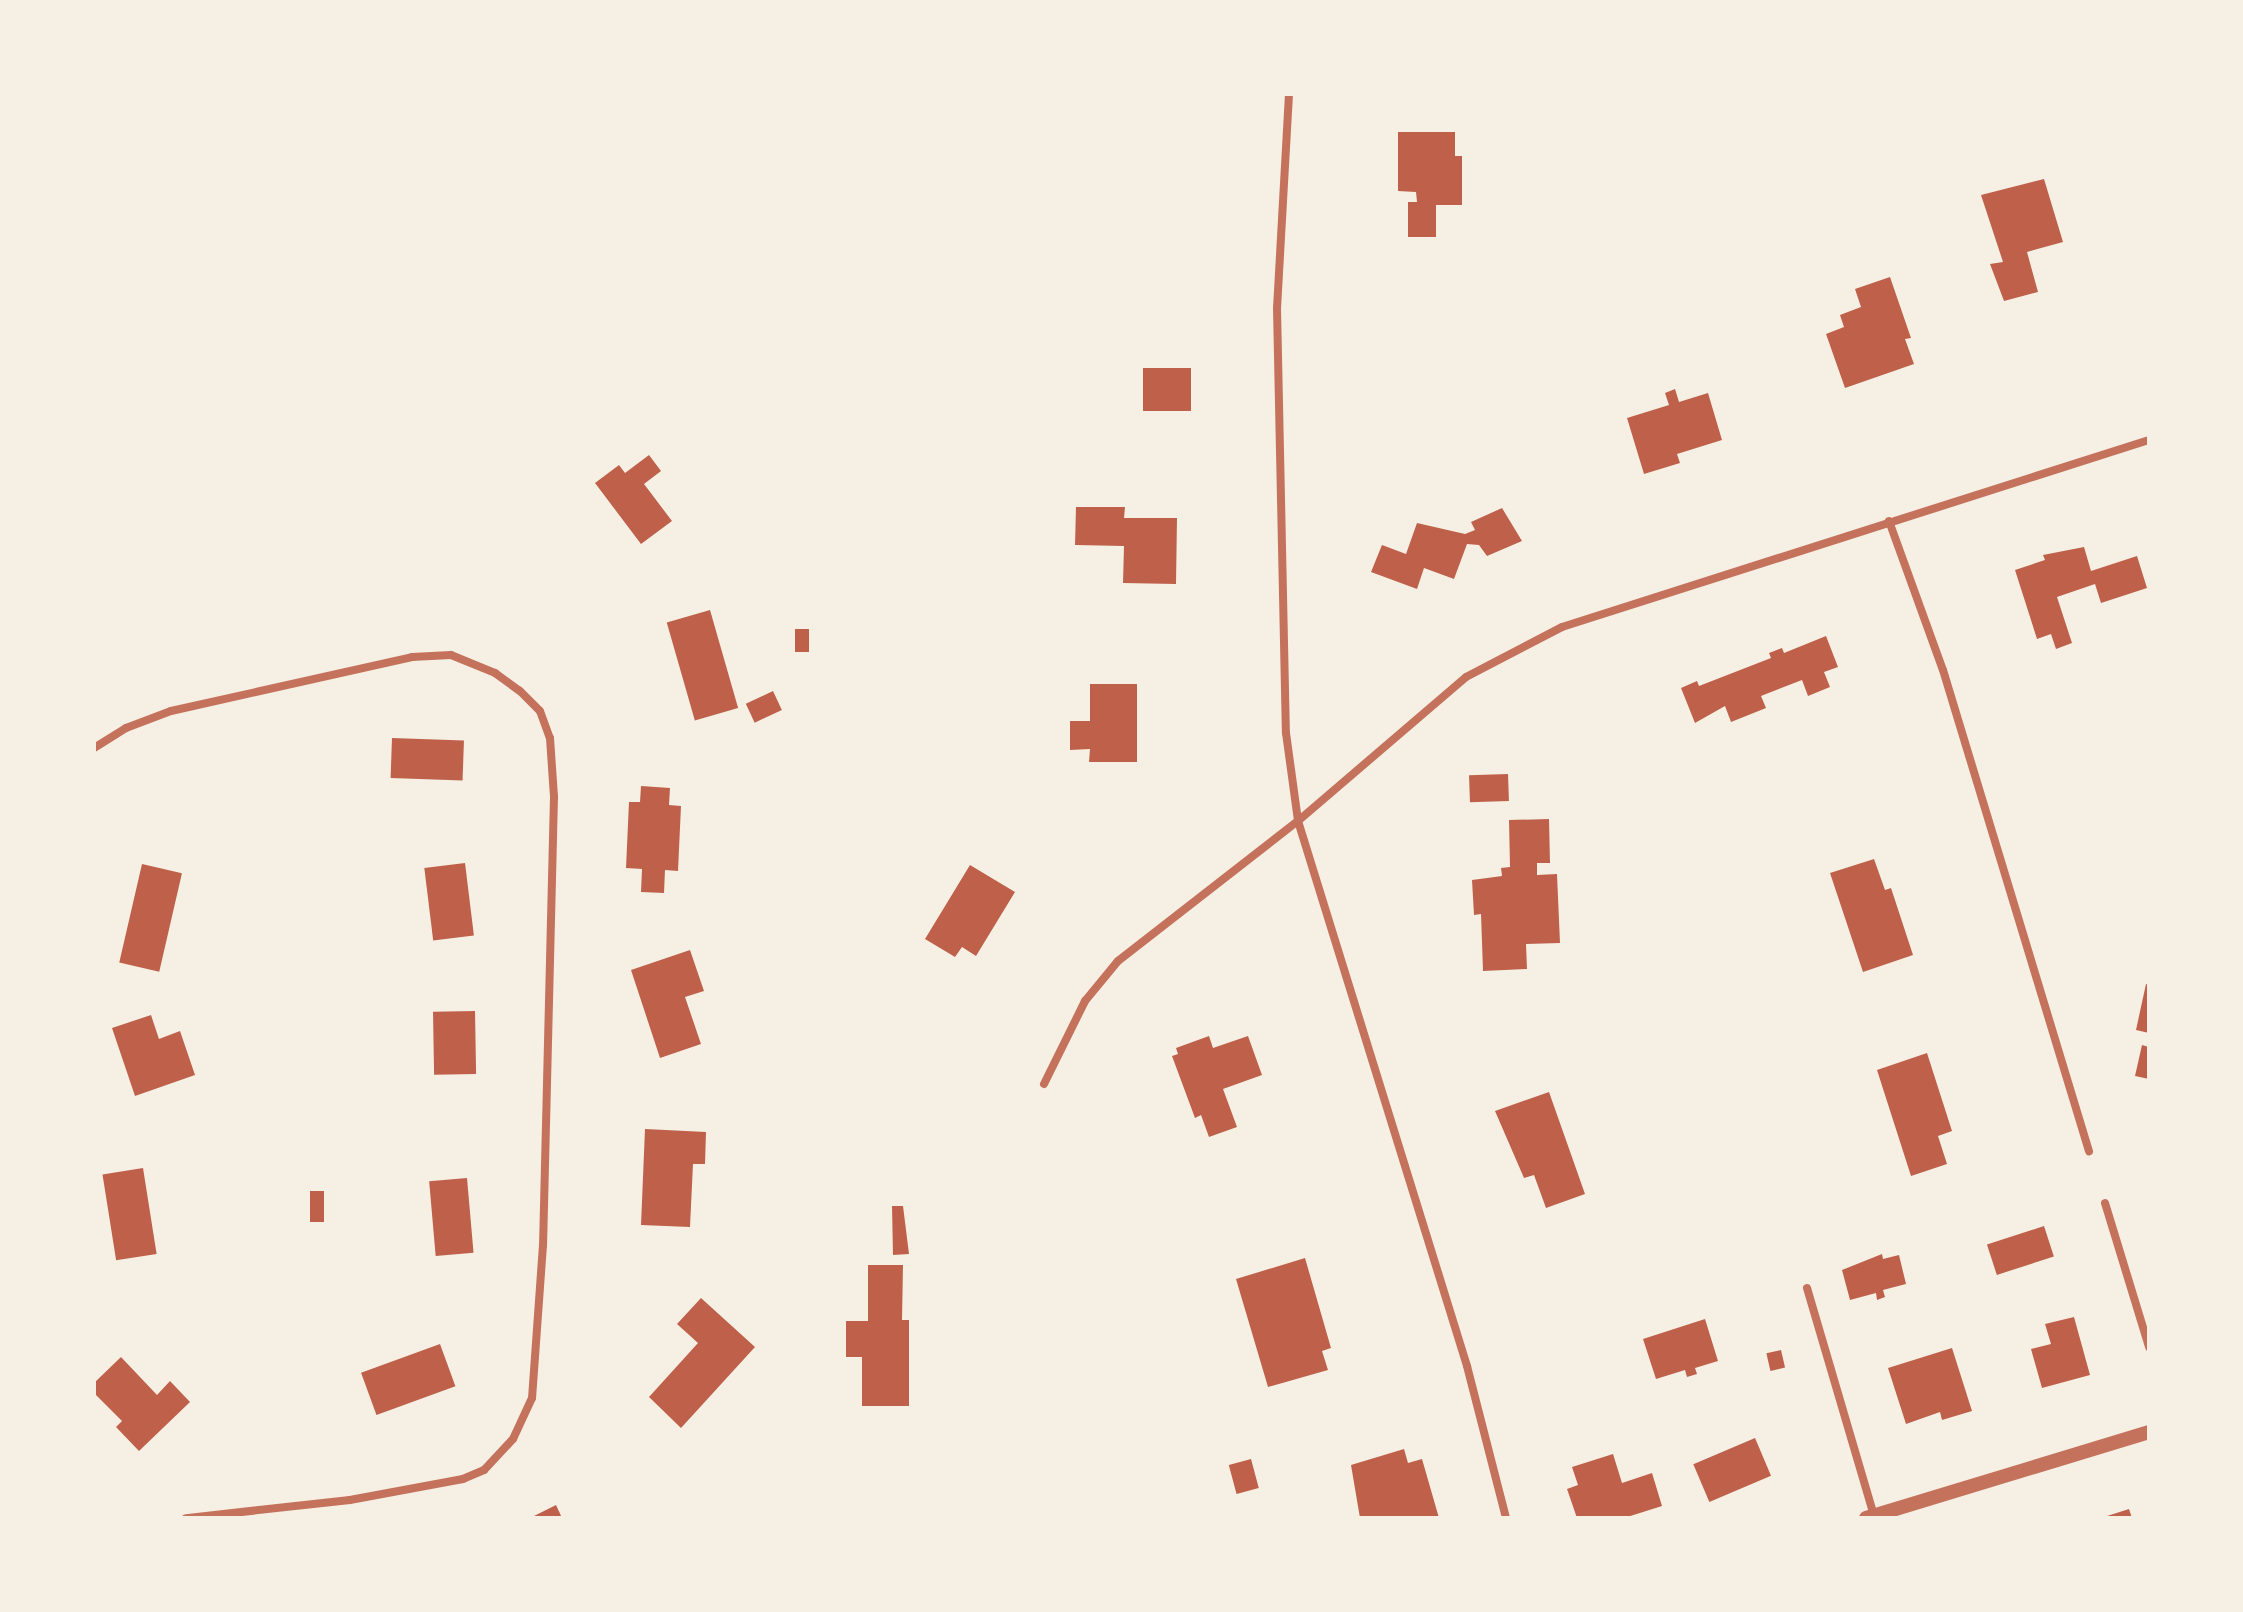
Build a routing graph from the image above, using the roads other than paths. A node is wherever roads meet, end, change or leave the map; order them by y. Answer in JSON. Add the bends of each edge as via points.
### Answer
{"nodes":[{"id":1,"x":1289,"y":94,"type":"edge"},
{"id":2,"x":2149,"y":440,"type":"edge"},
{"id":3,"x":1889,"y":521,"type":"junction"},
{"id":4,"x":94,"y":748,"type":"edge"},
{"id":5,"x":1298,"y":821,"type":"junction"},
{"id":6,"x":1044,"y":1084,"type":"dead end"},
{"id":7,"x":2089,"y":1151,"type":"dead end"},
{"id":8,"x":2105,"y":1203,"type":"dead end"},
{"id":9,"x":1807,"y":1288,"type":"dead end"},
{"id":10,"x":2149,"y":1347,"type":"edge"},
{"id":11,"x":2149,"y":1432,"type":"edge"},
{"id":12,"x":1870,"y":1517,"type":"edge"},
{"id":13,"x":186,"y":1518,"type":"edge"},
{"id":14,"x":1506,"y":1518,"type":"edge"}],
"edges":[{"from":1,"to":5,"type":"street","via":[[1277,308],[1286,733]]},
{"from":2,"to":3,"type":"street"},
{"from":3,"to":5,"type":"street","via":[[1562,627],[1466,677]]},
{"from":3,"to":7,"type":"street","via":[[1943,670]]},
{"from":4,"to":13,"type":"street","via":[[126,728],[171,711],[412,657],[451,655],[495,673],[520,691],[540,711],[550,738],[554,797],[543,1245],[532,1398],[513,1439],[484,1470],[463,1479],[350,1500]]},
{"from":5,"to":6,"type":"street","via":[[1118,961],[1085,1001]]},
{"from":5,"to":14,"type":"street","via":[[1467,1366]]},
{"from":8,"to":10,"type":"street"},
{"from":9,"to":12,"type":"street"},
{"from":11,"to":12,"type":"street"}]}
